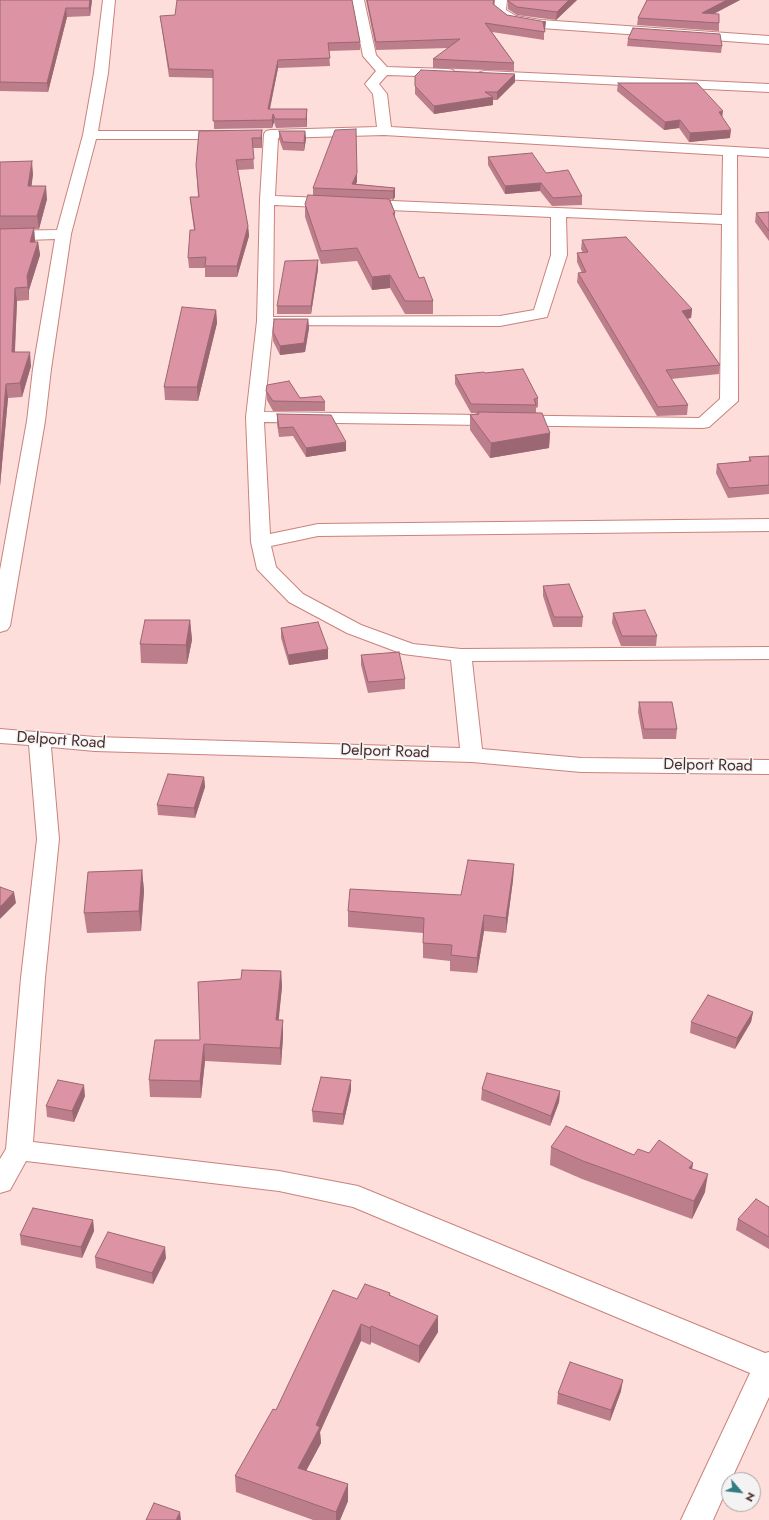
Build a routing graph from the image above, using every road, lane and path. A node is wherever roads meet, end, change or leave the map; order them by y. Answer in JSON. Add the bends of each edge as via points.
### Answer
{"nodes":[{"id":1,"x":109,"y":0,"type":"edge"},
{"id":2,"x":358,"y":0,"type":"edge"},
{"id":3,"x":501,"y":0,"type":"edge"},
{"id":4,"x":769,"y":40,"type":"edge"},
{"id":5,"x":383,"y":70,"type":"junction"},
{"id":6,"x":769,"y":88,"type":"edge"},
{"id":7,"x":384,"y":131,"type":"junction"},
{"id":8,"x":241,"y":134,"type":"edge"},
{"id":9,"x":90,"y":135,"type":"junction"},
{"id":10,"x":730,"y":152,"type":"junction"},
{"id":11,"x":769,"y":154,"type":"edge"},
{"id":12,"x":266,"y":200,"type":"junction"},
{"id":13,"x":558,"y":213,"type":"junction"},
{"id":14,"x":730,"y":220,"type":"junction"},
{"id":15,"x":63,"y":234,"type":"junction"},
{"id":16,"x":0,"y":236,"type":"edge"},
{"id":17,"x":265,"y":321,"type":"junction"},
{"id":18,"x":255,"y":417,"type":"junction"},
{"id":19,"x":769,"y":525,"type":"edge"},
{"id":20,"x":261,"y":542,"type":"junction"},
{"id":21,"x":0,"y":626,"type":"edge"},
{"id":22,"x":769,"y":653,"type":"edge"},
{"id":23,"x":461,"y":655,"type":"junction"},
{"id":24,"x":0,"y":736,"type":"edge"},
{"id":25,"x":39,"y":740,"type":"junction"},
{"id":26,"x":472,"y":754,"type":"junction"},
{"id":27,"x":769,"y":767,"type":"edge"},
{"id":28,"x":19,"y":1150,"type":"junction"},
{"id":29,"x":0,"y":1183,"type":"edge"},
{"id":30,"x":768,"y":1366,"type":"edge"},
{"id":31,"x":697,"y":1520,"type":"edge"}],
"edges":[{"from":1,"to":9,"type":"street","via":[[101,73]]},
{"from":2,"to":5,"type":"street","via":[[370,56]]},
{"from":3,"to":4,"type":"street","via":[[500,11],[512,19],[541,24]]},
{"from":5,"to":6,"type":"street"},
{"from":5,"to":7,"type":"street","via":[[372,84],[380,94]]},
{"from":7,"to":10,"type":"street"},
{"from":7,"to":12,"type":"street","via":[[264,134]]},
{"from":8,"to":9,"type":"street"},
{"from":9,"to":15,"type":"street"},
{"from":10,"to":11,"type":"street"},
{"from":10,"to":14,"type":"street"},
{"from":12,"to":13,"type":"street"},
{"from":12,"to":17,"type":"street"},
{"from":13,"to":14,"type":"street"},
{"from":13,"to":17,"type":"street","via":[[559,255],[540,314],[500,321]]},
{"from":14,"to":18,"type":"street","via":[[729,401],[703,423]]},
{"from":15,"to":16,"type":"street"},
{"from":15,"to":21,"type":"street","via":[[36,421]]},
{"from":17,"to":18,"type":"street"},
{"from":18,"to":20,"type":"street"},
{"from":19,"to":20,"type":"street","via":[[318,530]]},
{"from":20,"to":23,"type":"street","via":[[267,569],[296,598],[354,629],[410,650]]},
{"from":22,"to":23,"type":"street"},
{"from":23,"to":26,"type":"street"},
{"from":24,"to":25,"type":"street","name":"Delport Road"},
{"from":25,"to":26,"type":"street","name":"Delport Road","via":[[94,744]]},
{"from":25,"to":28,"type":"street","via":[[48,839],[33,978]]},
{"from":26,"to":27,"type":"street","name":"Delport Road","via":[[581,765]]},
{"from":28,"to":29,"type":"street"},
{"from":28,"to":30,"type":"street","via":[[279,1181],[358,1197]]},
{"from":30,"to":31,"type":"street"}]}
